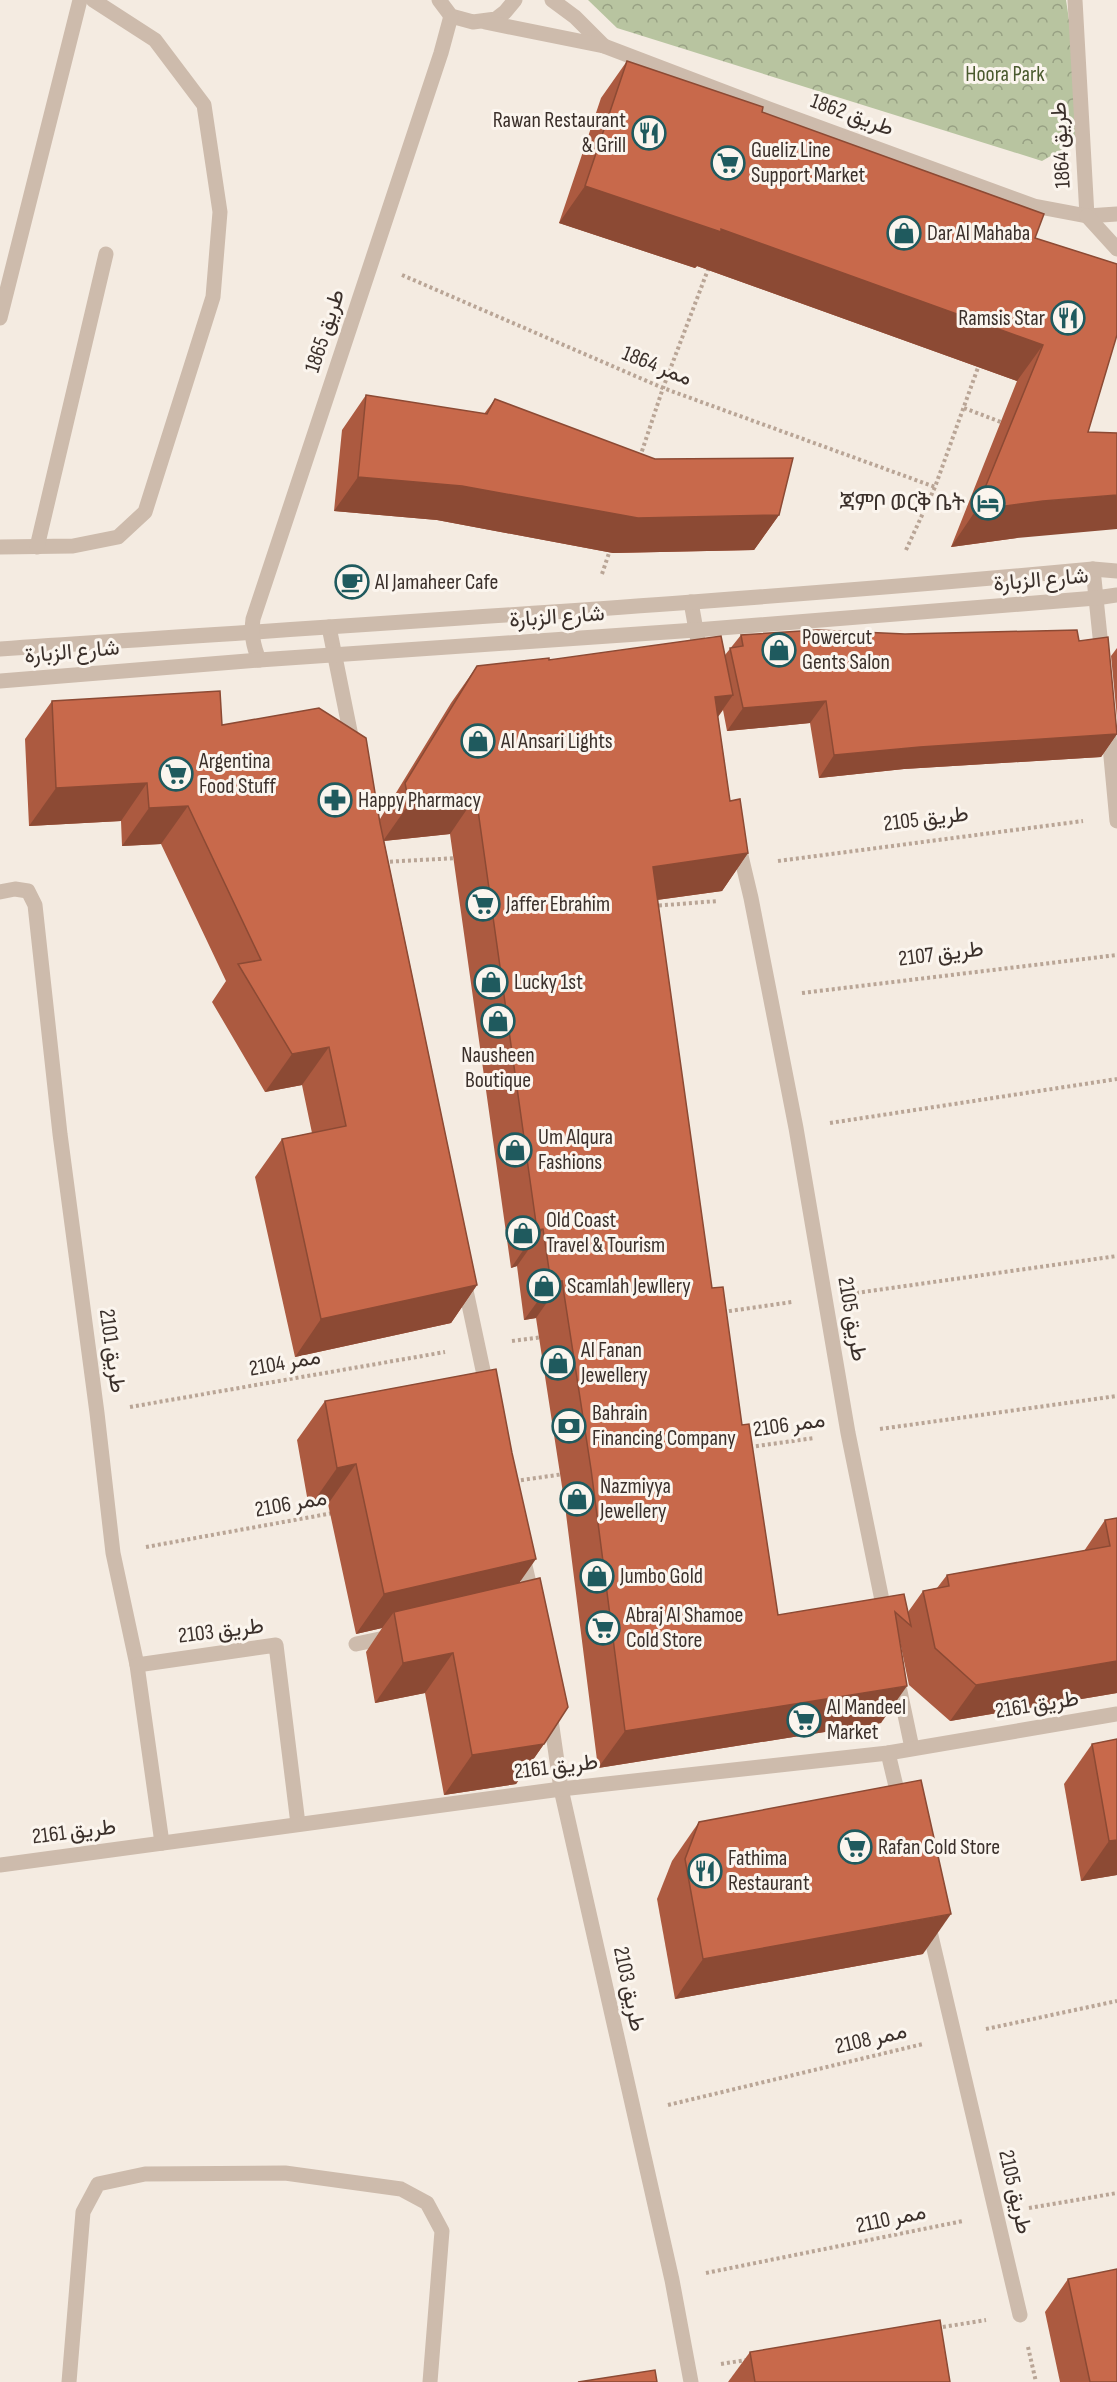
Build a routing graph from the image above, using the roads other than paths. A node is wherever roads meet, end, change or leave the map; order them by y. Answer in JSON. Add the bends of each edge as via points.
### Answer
{"nodes":[{"id":1,"x":80,"y":0,"type":"edge"},
{"id":2,"x":93,"y":0,"type":"edge"},
{"id":3,"x":439,"y":0,"type":"edge"},
{"id":4,"x":515,"y":0,"type":"edge"},
{"id":5,"x":552,"y":0,"type":"edge"},
{"id":6,"x":1074,"y":0,"type":"edge"},
{"id":7,"x":451,"y":16,"type":"junction"},
{"id":8,"x":484,"y":22,"type":"junction"},
{"id":9,"x":604,"y":46,"type":"junction"},
{"id":10,"x":1117,"y":214,"type":"edge"},
{"id":11,"x":1088,"y":216,"type":"junction"},
{"id":12,"x":1117,"y":249,"type":"edge"},
{"id":13,"x":106,"y":254,"type":"dead end"},
{"id":14,"x":0,"y":318,"type":"edge"},
{"id":15,"x":37,"y":546,"type":"junction"},
{"id":16,"x":0,"y":547,"type":"edge"},
{"id":17,"x":1093,"y":569,"type":"junction"},
{"id":18,"x":1117,"y":571,"type":"edge"},
{"id":19,"x":1117,"y":595,"type":"edge"},
{"id":20,"x":1096,"y":598,"type":"junction"},
{"id":21,"x":691,"y":602,"type":"junction"},
{"id":22,"x":329,"y":627,"type":"junction"},
{"id":23,"x":696,"y":630,"type":"junction"},
{"id":24,"x":251,"y":632,"type":"junction"},
{"id":25,"x":0,"y":649,"type":"edge"},
{"id":26,"x":334,"y":655,"type":"junction"},
{"id":27,"x":259,"y":660,"type":"junction"},
{"id":28,"x":1103,"y":667,"type":"edge"},
{"id":29,"x":705,"y":677,"type":"edge"},
{"id":30,"x":0,"y":681,"type":"edge"},
{"id":31,"x":1107,"y":713,"type":"edge"},
{"id":32,"x":355,"y":759,"type":"edge"},
{"id":33,"x":1117,"y":819,"type":"edge"},
{"id":34,"x":735,"y":830,"type":"edge"},
{"id":35,"x":0,"y":892,"type":"edge"},
{"id":36,"x":461,"y":1266,"type":"edge"},
{"id":37,"x":489,"y":1403,"type":"edge"},
{"id":38,"x":518,"y":1537,"type":"edge"},
{"id":39,"x":531,"y":1608,"type":"edge"},
{"id":40,"x":888,"y":1631,"type":"edge"},
{"id":41,"x":412,"y":1632,"type":"edge"},
{"id":42,"x":356,"y":1644,"type":"dead end"},
{"id":43,"x":137,"y":1665,"type":"junction"},
{"id":44,"x":895,"y":1666,"type":"edge"},
{"id":45,"x":548,"y":1696,"type":"edge"},
{"id":46,"x":1117,"y":1714,"type":"edge"},
{"id":47,"x":912,"y":1748,"type":"junction"},
{"id":48,"x":888,"y":1753,"type":"junction"},
{"id":49,"x":561,"y":1789,"type":"junction"},
{"id":50,"x":904,"y":1821,"type":"edge"},
{"id":51,"x":298,"y":1824,"type":"junction"},
{"id":52,"x":162,"y":1844,"type":"junction"},
{"id":53,"x":0,"y":1864,"type":"edge"},
{"id":54,"x":925,"y":1911,"type":"edge"},
{"id":55,"x":1020,"y":2314,"type":"road end"},
{"id":56,"x":689,"y":2376,"type":"edge"},
{"id":57,"x":69,"y":2382,"type":"edge"},
{"id":58,"x":430,"y":2382,"type":"edge"}],
"edges":[{"from":1,"to":14,"type":"street"},
{"from":2,"to":15,"type":"street","via":[[155,40],[204,105],[220,212],[213,297],[145,512],[118,537],[73,546]]},
{"from":3,"to":7,"type":"street"},
{"from":4,"to":8,"type":"street","via":[[496,19]]},
{"from":5,"to":9,"type":"street","name":"طريق 1862"},
{"from":6,"to":11,"type":"street","name":"طريق 1864"},
{"from":7,"to":8,"type":"street","name":"طريق 1862"},
{"from":7,"to":24,"type":"street","name":"طريق 1865","via":[[256,606]]},
{"from":8,"to":9,"type":"street","name":"طريق 1862"},
{"from":9,"to":11,"type":"street","name":"طريق 1862","via":[[1034,206]]},
{"from":10,"to":11,"type":"street","name":"طريق 1862"},
{"from":11,"to":12,"type":"street"},
{"from":13,"to":15,"type":"street"},
{"from":15,"to":16,"type":"street"},
{"from":17,"to":18,"type":"street","name":"شارع الزبارة"},
{"from":17,"to":20,"type":"street"},
{"from":17,"to":21,"type":"street","name":"شارع الزبارة"},
{"from":19,"to":20,"type":"street","name":"شارع الزبارة"},
{"from":20,"to":23,"type":"street","name":"شارع الزبارة"},
{"from":20,"to":28,"type":"street"},
{"from":21,"to":22,"type":"street","name":"شارع الزبارة"},
{"from":21,"to":23,"type":"street"},
{"from":22,"to":24,"type":"street","name":"شارع الزبارة"},
{"from":22,"to":26,"type":"street"},
{"from":23,"to":26,"type":"street","name":"شارع الزبارة"},
{"from":23,"to":29,"type":"street"},
{"from":24,"to":25,"type":"street","name":"شارع الزبارة"},
{"from":24,"to":27,"type":"street","name":"طريق 1865"},
{"from":26,"to":27,"type":"street","name":"شارع الزبارة"},
{"from":26,"to":32,"type":"street"},
{"from":27,"to":30,"type":"street","name":"شارع الزبارة"},
{"from":31,"to":33,"type":"street"},
{"from":34,"to":40,"type":"street","name":"طريق 2105","via":[[796,1128],[848,1433]]},
{"from":35,"to":43,"type":"street","name":"طريق 2101","via":[[28,891],[35,904],[113,1553]]},
{"from":36,"to":37,"type":"street"},
{"from":38,"to":39,"type":"street"},
{"from":41,"to":42,"type":"street"},
{"from":43,"to":51,"type":"street","name":"طريق 2103","via":[[276,1645]]},
{"from":43,"to":52,"type":"street","name":"طريق 2101"},
{"from":44,"to":47,"type":"street"},
{"from":45,"to":49,"type":"street","name":"طريق 2103"},
{"from":46,"to":47,"type":"street","name":"طريق 2161"},
{"from":47,"to":48,"type":"street","name":"طريق 2161"},
{"from":48,"to":49,"type":"street","name":"طريق 2161"},
{"from":48,"to":50,"type":"street"},
{"from":49,"to":51,"type":"street","name":"طريق 2161"},
{"from":49,"to":56,"type":"street","name":"طريق 2103","via":[[672,2280]]},
{"from":51,"to":52,"type":"street","name":"طريق 2161"},
{"from":52,"to":53,"type":"street","name":"طريق 2161"},
{"from":54,"to":55,"type":"street","name":"طريق 2105"},
{"from":57,"to":58,"type":"street","via":[[82,2212],[98,2184],[145,2174],[273,2173],[401,2189],[427,2203],[442,2231]]}]}
